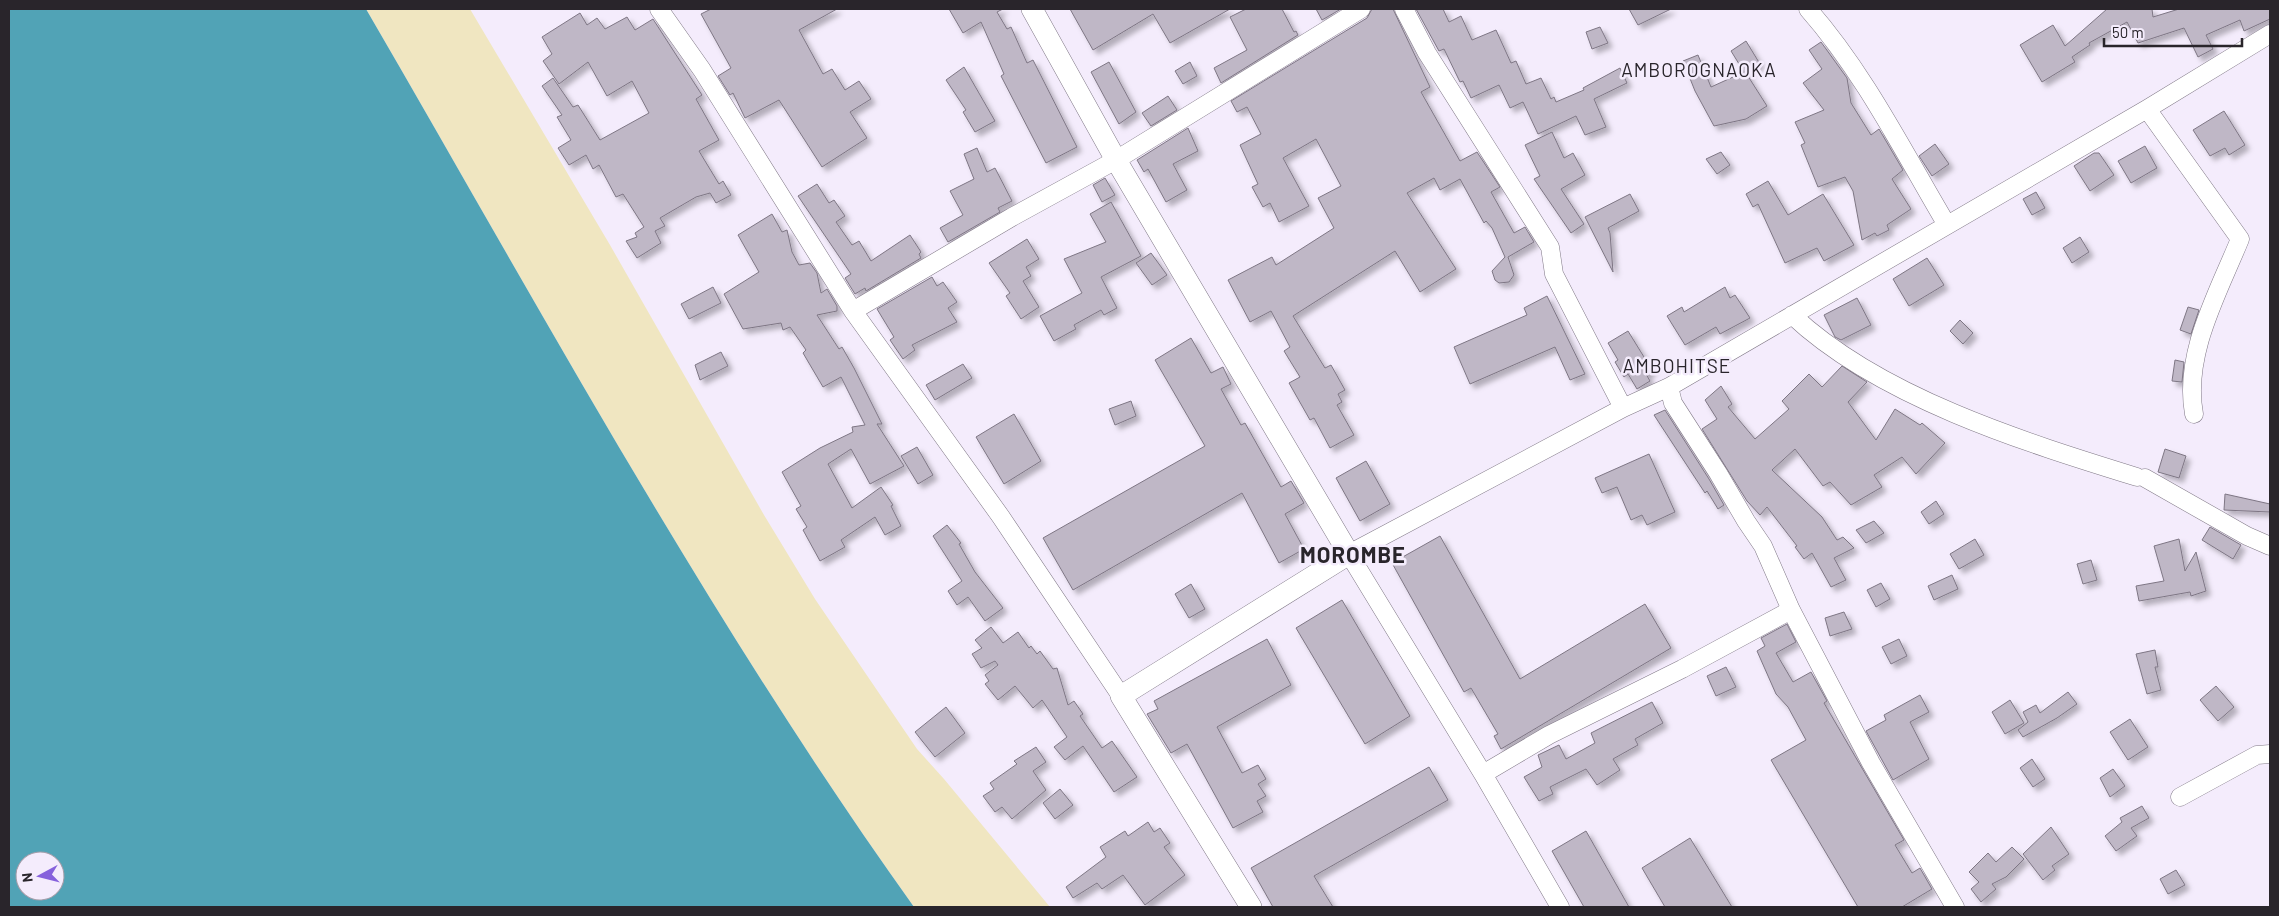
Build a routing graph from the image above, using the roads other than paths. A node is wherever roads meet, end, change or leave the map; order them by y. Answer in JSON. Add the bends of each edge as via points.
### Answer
{"nodes":[{"id":1,"x":659,"y":9,"type":"edge"},
{"id":2,"x":1032,"y":9,"type":"edge"},
{"id":3,"x":1361,"y":9,"type":"edge"},
{"id":4,"x":1404,"y":9,"type":"edge"},
{"id":5,"x":1808,"y":9,"type":"edge"},
{"id":6,"x":2270,"y":34,"type":"edge"},
{"id":7,"x":2147,"y":108,"type":"junction"},
{"id":8,"x":1116,"y":160,"type":"junction"},
{"id":9,"x":1947,"y":225,"type":"junction"},
{"id":10,"x":853,"y":311,"type":"junction"},
{"id":11,"x":1792,"y":316,"type":"junction"},
{"id":12,"x":1669,"y":387,"type":"junction"},
{"id":13,"x":1623,"y":408,"type":"junction"},
{"id":14,"x":2194,"y":414,"type":"dead end"},
{"id":15,"x":2270,"y":546,"type":"edge"},
{"id":16,"x":1349,"y":554,"type":"junction"},
{"id":17,"x":1791,"y":610,"type":"junction"},
{"id":18,"x":1121,"y":696,"type":"junction"},
{"id":19,"x":2270,"y":754,"type":"edge"},
{"id":20,"x":1484,"y":774,"type":"junction"},
{"id":21,"x":2180,"y":797,"type":"dead end"},
{"id":22,"x":1251,"y":907,"type":"edge"},
{"id":23,"x":1560,"y":907,"type":"edge"},
{"id":24,"x":1955,"y":907,"type":"edge"}],
"edges":[{"from":1,"to":10,"type":"street","via":[[702,70]]},
{"from":2,"to":8,"type":"street"},
{"from":3,"to":8,"type":"street"},
{"from":4,"to":13,"type":"street","via":[[1427,53],[1550,247],[1554,274]]},
{"from":5,"to":9,"type":"street","via":[[1832,36],[1879,105]]},
{"from":6,"to":7,"type":"street"},
{"from":7,"to":9,"type":"street"},
{"from":7,"to":14,"type":"street","via":[[2240,239],[2198,345],[2191,397]]},
{"from":8,"to":10,"type":"street"},
{"from":8,"to":16,"type":"street"},
{"from":9,"to":11,"type":"street"},
{"from":10,"to":18,"type":"street","via":[[1001,517]]},
{"from":11,"to":12,"type":"street"},
{"from":11,"to":15,"type":"street","via":[[1816,338],[1889,383],[2064,454],[2141,478]]},
{"from":12,"to":13,"type":"street"},
{"from":12,"to":17,"type":"street","via":[[1673,403],[1763,546]]},
{"from":13,"to":16,"type":"street"},
{"from":16,"to":18,"type":"street"},
{"from":16,"to":20,"type":"street"},
{"from":17,"to":20,"type":"street","via":[[1549,735]]},
{"from":17,"to":24,"type":"street","via":[[1871,763]]},
{"from":18,"to":22,"type":"street"},
{"from":19,"to":21,"type":"street","via":[[2257,755]]},
{"from":20,"to":23,"type":"street"}]}
